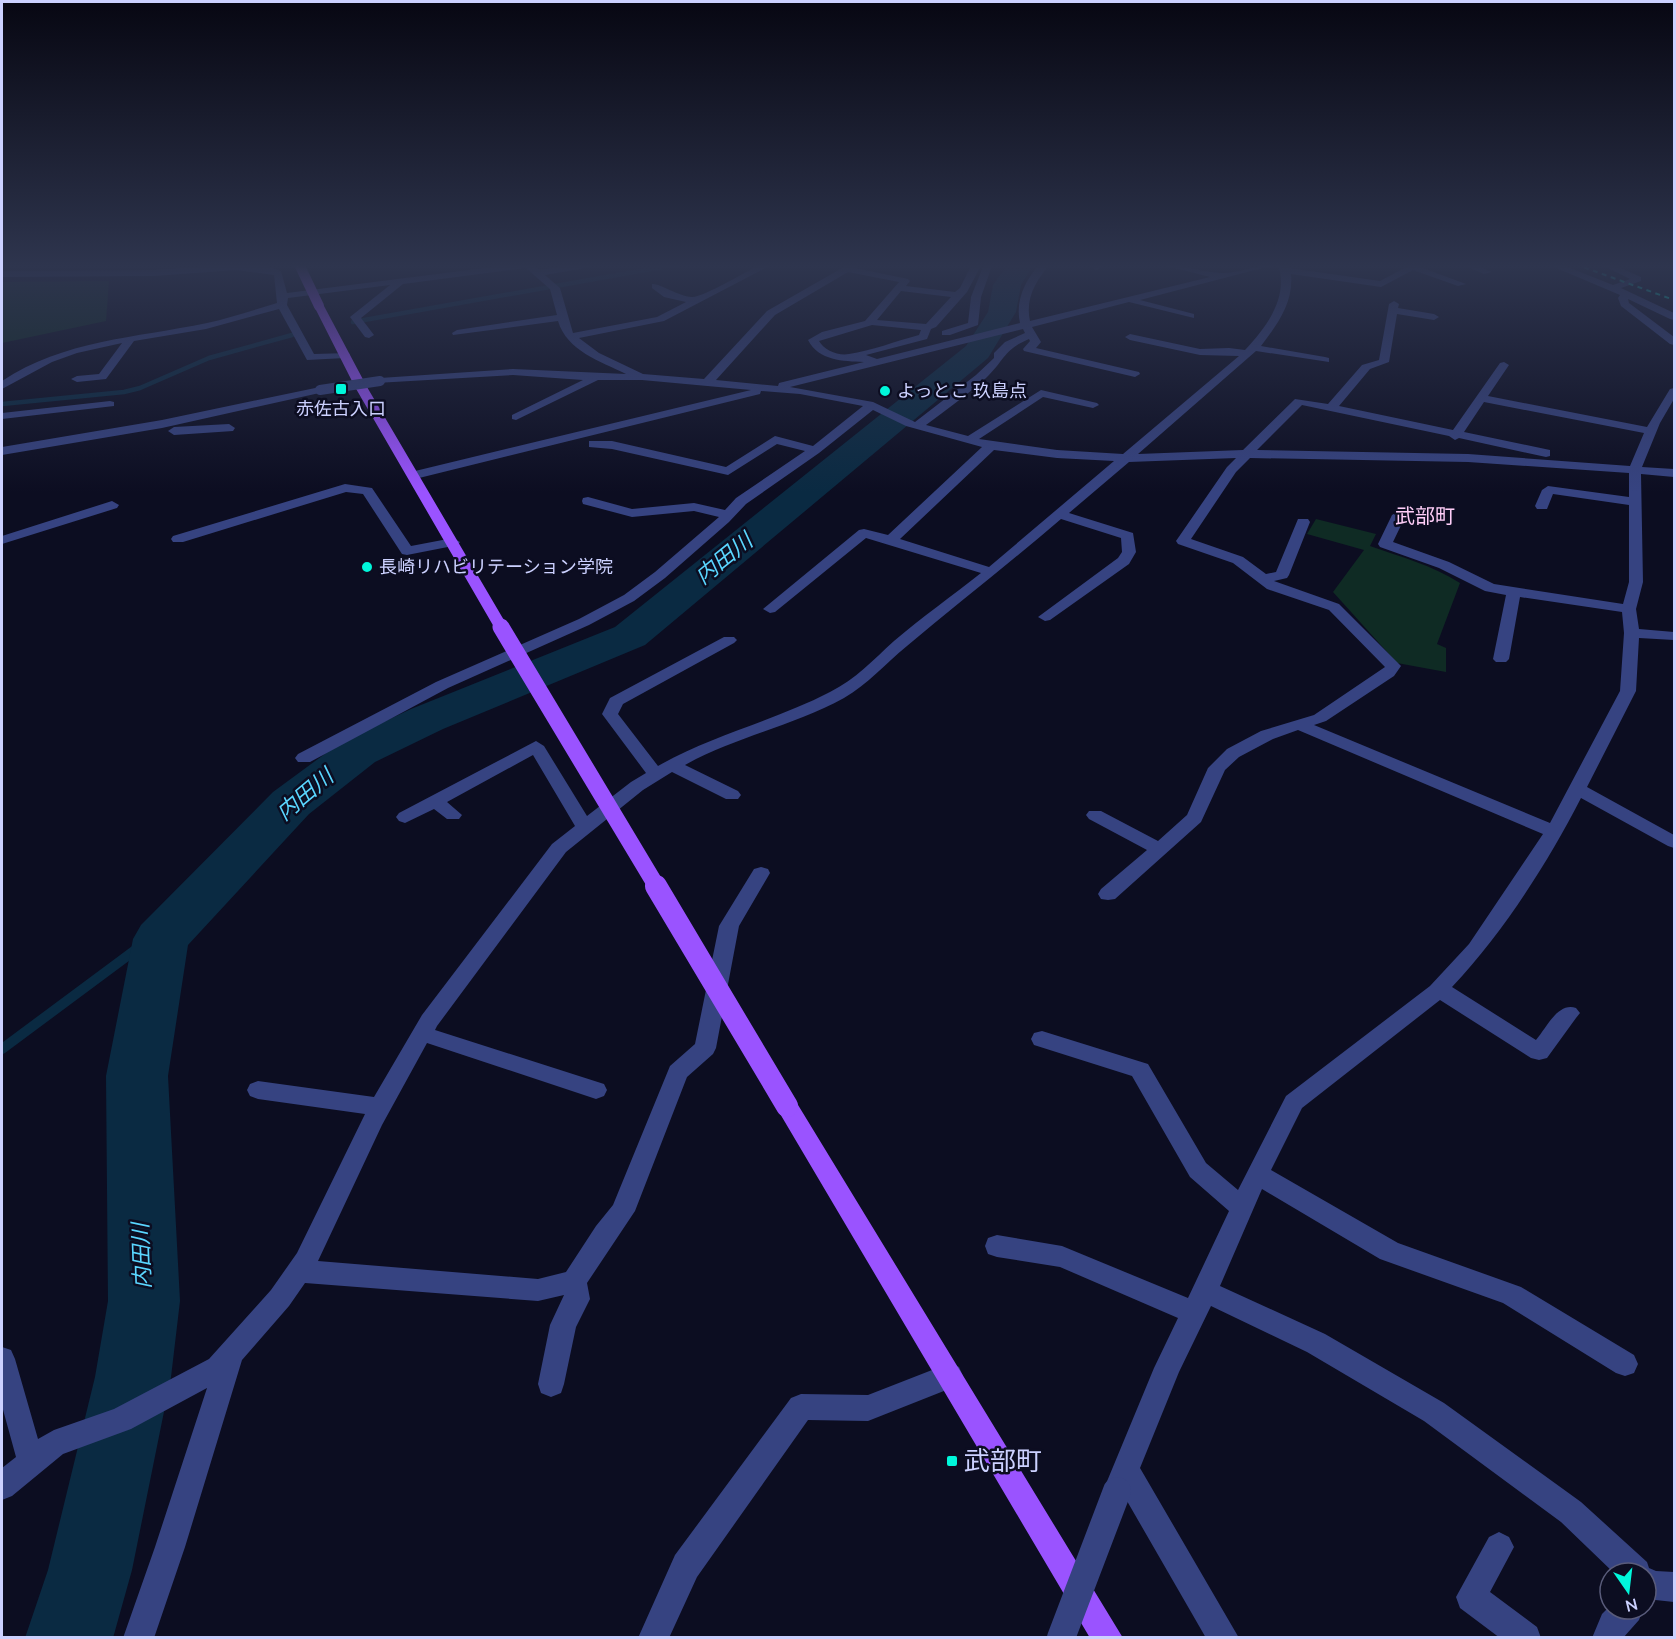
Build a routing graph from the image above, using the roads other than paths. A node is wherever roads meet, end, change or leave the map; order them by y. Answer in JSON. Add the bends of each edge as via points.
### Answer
{"nodes":[{"id":1,"x":121,"y":340,"type":"edge"},
{"id":2,"x":129,"y":340,"type":"edge"},
{"id":3,"x":302,"y":340,"type":"edge"},
{"id":4,"x":337,"y":340,"type":"edge"},
{"id":5,"x":575,"y":340,"type":"edge"},
{"id":6,"x":746,"y":340,"type":"edge"},
{"id":7,"x":813,"y":340,"type":"edge"},
{"id":8,"x":909,"y":340,"type":"edge"},
{"id":9,"x":943,"y":340,"type":"edge"},
{"id":10,"x":967,"y":340,"type":"edge"},
{"id":11,"x":1014,"y":340,"type":"edge"},
{"id":12,"x":1035,"y":340,"type":"edge"},
{"id":13,"x":1146,"y":340,"type":"edge"},
{"id":14,"x":1260,"y":340,"type":"edge"},
{"id":15,"x":1388,"y":340,"type":"edge"},
{"id":16,"x":945,"y":346,"type":"junction"},
{"id":17,"x":1251,"y":351,"type":"junction"},
{"id":18,"x":345,"y":355,"type":"junction"},
{"id":19,"x":849,"y":356,"type":"junction"},
{"id":20,"x":1325,"y":360,"type":"dead end"},
{"id":21,"x":885,"y":361,"type":"junction"},
{"id":22,"x":1504,"y":365,"type":"dead end"},
{"id":23,"x":1135,"y":374,"type":"dead end"},
{"id":24,"x":596,"y":377,"type":"junction"},
{"id":25,"x":642,"y":377,"type":"junction"},
{"id":26,"x":77,"y":379,"type":"dead end"},
{"id":27,"x":707,"y":383,"type":"junction"},
{"id":28,"x":2,"y":385,"type":"edge"},
{"id":29,"x":769,"y":389,"type":"junction"},
{"id":30,"x":1674,"y":391,"type":"edge"},
{"id":31,"x":1482,"y":398,"type":"junction"},
{"id":32,"x":110,"y":404,"type":"dead end"},
{"id":33,"x":872,"y":405,"type":"junction"},
{"id":34,"x":1093,"y":405,"type":"dead end"},
{"id":35,"x":1331,"y":408,"type":"junction"},
{"id":36,"x":2,"y":416,"type":"edge"},
{"id":37,"x":516,"y":417,"type":"dead end"},
{"id":38,"x":631,"y":422,"type":"junction"},
{"id":39,"x":913,"y":425,"type":"junction"},
{"id":40,"x":229,"y":428,"type":"dead end"},
{"id":41,"x":130,"y":430,"type":"junction"},
{"id":42,"x":1650,"y":431,"type":"junction"},
{"id":43,"x":1455,"y":436,"type":"junction"},
{"id":44,"x":970,"y":440,"type":"junction"},
{"id":45,"x":593,"y":444,"type":"dead end"},
{"id":46,"x":991,"y":446,"type":"junction"},
{"id":47,"x":619,"y":447,"type":"junction"},
{"id":48,"x":815,"y":450,"type":"junction"},
{"id":49,"x":2,"y":451,"type":"edge"},
{"id":50,"x":1248,"y":454,"type":"junction"},
{"id":51,"x":1125,"y":458,"type":"junction"},
{"id":52,"x":1591,"y":465,"type":"junction"},
{"id":53,"x":1635,"y":469,"type":"junction"},
{"id":54,"x":1674,"y":473,"type":"edge"},
{"id":55,"x":415,"y":475,"type":"junction"},
{"id":56,"x":588,"y":501,"type":"dead end"},
{"id":57,"x":1635,"y":502,"type":"junction"},
{"id":58,"x":112,"y":505,"type":"dead end"},
{"id":59,"x":1542,"y":506,"type":"dead end"},
{"id":60,"x":1059,"y":514,"type":"junction"},
{"id":61,"x":728,"y":515,"type":"junction"},
{"id":62,"x":1399,"y":515,"type":"dead end"},
{"id":63,"x":1303,"y":522,"type":"dead end"},
{"id":64,"x":178,"y":539,"type":"dead end"},
{"id":65,"x":2,"y":540,"type":"edge"},
{"id":66,"x":891,"y":540,"type":"junction"},
{"id":67,"x":453,"y":542,"type":"junction"},
{"id":68,"x":991,"y":572,"type":"junction"},
{"id":69,"x":1264,"y":579,"type":"junction"},
{"id":70,"x":1514,"y":593,"type":"junction"},
{"id":71,"x":770,"y":609,"type":"dead end"},
{"id":72,"x":1629,"y":609,"type":"junction"},
{"id":73,"x":1045,"y":617,"type":"dead end"},
{"id":74,"x":1632,"y":633,"type":"junction"},
{"id":75,"x":1674,"y":636,"type":"edge"},
{"id":76,"x":729,"y":640,"type":"dead end"},
{"id":77,"x":1501,"y":659,"type":"dead end"},
{"id":78,"x":1299,"y":725,"type":"junction"},
{"id":79,"x":304,"y":759,"type":"dead end"},
{"id":80,"x":664,"y":770,"type":"junction"},
{"id":81,"x":1578,"y":789,"type":"junction"},
{"id":82,"x":732,"y":795,"type":"dead end"},
{"id":83,"x":435,"y":801,"type":"junction"},
{"id":84,"x":453,"y":815,"type":"dead end"},
{"id":85,"x":1095,"y":815,"type":"dead end"},
{"id":86,"x":405,"y":817,"type":"dead end"},
{"id":87,"x":585,"y":827,"type":"junction"},
{"id":88,"x":1554,"y":832,"type":"junction"},
{"id":89,"x":1674,"y":842,"type":"edge"},
{"id":90,"x":1159,"y":849,"type":"junction"},
{"id":91,"x":761,"y":873,"type":"dead end"},
{"id":92,"x":1108,"y":894,"type":"dead end"},
{"id":93,"x":1439,"y":989,"type":"junction"},
{"id":94,"x":1569,"y":1013,"type":"dead end"},
{"id":95,"x":423,"y":1034,"type":"junction"},
{"id":96,"x":1042,"y":1039,"type":"dead end"},
{"id":97,"x":258,"y":1090,"type":"dead end"},
{"id":98,"x":596,"y":1090,"type":"dead end"},
{"id":99,"x":381,"y":1107,"type":"junction"},
{"id":100,"x":1257,"y":1174,"type":"junction"},
{"id":101,"x":1242,"y":1208,"type":"junction"},
{"id":102,"x":997,"y":1246,"type":"dead end"},
{"id":103,"x":299,"y":1271,"type":"junction"},
{"id":104,"x":574,"y":1281,"type":"junction"},
{"id":105,"x":1200,"y":1302,"type":"junction"},
{"id":106,"x":2,"y":1359,"type":"edge"},
{"id":107,"x":225,"y":1360,"type":"junction"},
{"id":108,"x":1625,"y":1364,"type":"dead end"},
{"id":109,"x":950,"y":1376,"type":"junction"},
{"id":110,"x":551,"y":1384,"type":"dead end"},
{"id":111,"x":31,"y":1462,"type":"junction"},
{"id":112,"x":1121,"y":1481,"type":"junction"},
{"id":113,"x":2,"y":1486,"type":"edge"},
{"id":114,"x":1499,"y":1547,"type":"dead end"},
{"id":115,"x":1625,"y":1561,"type":"edge"},
{"id":116,"x":1617,"y":1621,"type":"edge"},
{"id":117,"x":138,"y":1638,"type":"edge"},
{"id":118,"x":653,"y":1638,"type":"edge"},
{"id":119,"x":1061,"y":1638,"type":"edge"},
{"id":120,"x":1108,"y":1638,"type":"edge"},
{"id":121,"x":1224,"y":1638,"type":"edge"},
{"id":122,"x":1526,"y":1638,"type":"edge"},
{"id":123,"x":1607,"y":1638,"type":"edge"}],
"edges":[{"from":1,"to":28,"type":"street","via":[[46,360]]},
{"from":2,"to":26,"type":"street","via":[[102,377]]},
{"from":3,"to":18,"type":"street","via":[[311,358]]},
{"from":4,"to":18,"type":"main road","bridge":true},
{"from":5,"to":25,"type":"street","via":[[595,355]]},
{"from":6,"to":27,"type":"street"},
{"from":7,"to":19,"type":"street","via":[[816,348],[824,352]]},
{"from":8,"to":19,"type":"street"},
{"from":9,"to":16,"type":"street"},
{"from":10,"to":16,"type":"street"},
{"from":11,"to":39,"type":"street","via":[[971,385]]},
{"from":12,"to":23,"type":"street","via":[[1028,350]]},
{"from":13,"to":17,"type":"street","via":[[1200,352]]},
{"from":14,"to":17,"type":"street"},
{"from":15,"to":35,"type":"street","via":[[1384,362],[1366,367]]},
{"from":16,"to":21,"type":"street"},
{"from":17,"to":20,"type":"street"},
{"from":17,"to":51,"type":"street"},
{"from":18,"to":55,"type":"main road"},
{"from":19,"to":21,"type":"street"},
{"from":21,"to":29,"type":"street"},
{"from":22,"to":31,"type":"street"},
{"from":24,"to":25,"type":"street"},
{"from":24,"to":37,"type":"street"},
{"from":24,"to":41,"type":"street","bridge":true,"via":[[491,372],[380,381]]},
{"from":25,"to":27,"type":"street"},
{"from":27,"to":29,"type":"street"},
{"from":29,"to":33,"type":"street"},
{"from":29,"to":38,"type":"street"},
{"from":30,"to":42,"type":"street"},
{"from":31,"to":42,"type":"street"},
{"from":31,"to":43,"type":"street"},
{"from":32,"to":36,"type":"street"},
{"from":33,"to":39,"type":"street"},
{"from":33,"to":48,"type":"street"},
{"from":34,"to":44,"type":"street","via":[[1041,393]]},
{"from":35,"to":43,"type":"street"},
{"from":35,"to":50,"type":"street","via":[[1299,401]]},
{"from":38,"to":47,"type":"street","via":[[638,430]]},
{"from":38,"to":55,"type":"street"},
{"from":39,"to":44,"type":"street"},
{"from":40,"to":41,"type":"street","via":[[139,433]]},
{"from":41,"to":49,"type":"street"},
{"from":42,"to":53,"type":"street"},
{"from":43,"to":52,"type":"street"},
{"from":44,"to":46,"type":"street"},
{"from":45,"to":47,"type":"street"},
{"from":46,"to":51,"type":"street"},
{"from":46,"to":66,"type":"street"},
{"from":47,"to":48,"type":"street","via":[[728,471],[775,440]]},
{"from":48,"to":61,"type":"street","via":[[741,501]]},
{"from":50,"to":51,"type":"street"},
{"from":50,"to":52,"type":"street","via":[[1468,458]]},
{"from":50,"to":69,"type":"street","via":[[1231,470],[1183,541],[1238,560]]},
{"from":51,"to":60,"type":"street"},
{"from":52,"to":53,"type":"street"},
{"from":53,"to":54,"type":"street"},
{"from":53,"to":57,"type":"street"},
{"from":55,"to":67,"type":"main road"},
{"from":56,"to":61,"type":"street","via":[[632,513],[694,507]]},
{"from":57,"to":59,"type":"street","via":[[1548,490]]},
{"from":57,"to":72,"type":"street","via":[[1635,582]]},
{"from":58,"to":65,"type":"street"},
{"from":60,"to":68,"type":"street"},
{"from":60,"to":73,"type":"street","via":[[1128,536],[1129,552],[1124,561]]},
{"from":61,"to":79,"type":"street","via":[[629,598],[584,622],[442,684]]},
{"from":62,"to":70,"type":"street","via":[[1385,544],[1444,565],[1490,588]]},
{"from":63,"to":69,"type":"street","via":[[1282,574]]},
{"from":64,"to":67,"type":"street","via":[[345,488],[367,491],[407,551]]},
{"from":66,"to":68,"type":"street"},
{"from":66,"to":71,"type":"street","via":[[864,533]]},
{"from":67,"to":109,"type":"main road","bridge":true},
{"from":68,"to":80,"type":"street","via":[[900,644],[867,676],[837,695],[721,741]]},
{"from":69,"to":78,"type":"street","via":[[1272,586],[1334,607],[1393,666],[1320,718]]},
{"from":70,"to":72,"type":"street"},
{"from":70,"to":77,"type":"street"},
{"from":72,"to":74,"type":"street"},
{"from":74,"to":75,"type":"street"},
{"from":74,"to":81,"type":"street","via":[[1628,691]]},
{"from":76,"to":80,"type":"street","via":[[616,700],[610,714]]},
{"from":78,"to":88,"type":"street"},
{"from":78,"to":90,"type":"street","via":[[1267,735],[1233,753],[1217,768],[1195,818]]},
{"from":80,"to":82,"type":"street"},
{"from":80,"to":87,"type":"street"},
{"from":81,"to":88,"type":"street"},
{"from":81,"to":89,"type":"street"},
{"from":83,"to":84,"type":"street"},
{"from":83,"to":86,"type":"street"},
{"from":83,"to":87,"type":"street","via":[[536,746]]},
{"from":85,"to":90,"type":"street"},
{"from":87,"to":95,"type":"street","via":[[559,848],[496,929]]},
{"from":88,"to":93,"type":"street","via":[[1476,948]]},
{"from":90,"to":92,"type":"street"},
{"from":91,"to":104,"type":"street","via":[[729,926],[705,1048],[678,1072],[623,1210]]},
{"from":93,"to":94,"type":"street","via":[[1539,1052]]},
{"from":93,"to":100,"type":"street","via":[[1294,1102]]},
{"from":95,"to":98,"type":"street"},
{"from":95,"to":99,"type":"street"},
{"from":96,"to":101,"type":"street","via":[[1140,1070],[1198,1170]]},
{"from":97,"to":99,"type":"street"},
{"from":99,"to":103,"type":"street"},
{"from":100,"to":101,"type":"street"},
{"from":100,"to":108,"type":"street","via":[[1389,1251],[1512,1295]]},
{"from":101,"to":105,"type":"street"},
{"from":102,"to":105,"type":"street","via":[[1062,1257]]},
{"from":103,"to":104,"type":"street","via":[[538,1290]]},
{"from":103,"to":107,"type":"street"},
{"from":104,"to":110,"type":"street","via":[[577,1299],[563,1325]]},
{"from":105,"to":112,"type":"street","via":[[1167,1368]]},
{"from":105,"to":115,"type":"street","via":[[1316,1343],[1434,1412],[1571,1512]]},
{"from":106,"to":111,"type":"street"},
{"from":107,"to":111,"type":"street","via":[[122,1420],[54,1444]]},
{"from":107,"to":117,"type":"street","via":[[170,1547]]},
{"from":109,"to":118,"type":"street","via":[[868,1408],[801,1407],[686,1566]]},
{"from":109,"to":120,"type":"main road"},
{"from":111,"to":113,"type":"street"},
{"from":112,"to":119,"type":"street","bridge":true},
{"from":112,"to":121,"type":"street"},
{"from":114,"to":122,"type":"street","via":[[1471,1597]]},
{"from":116,"to":123,"type":"street"}]}
